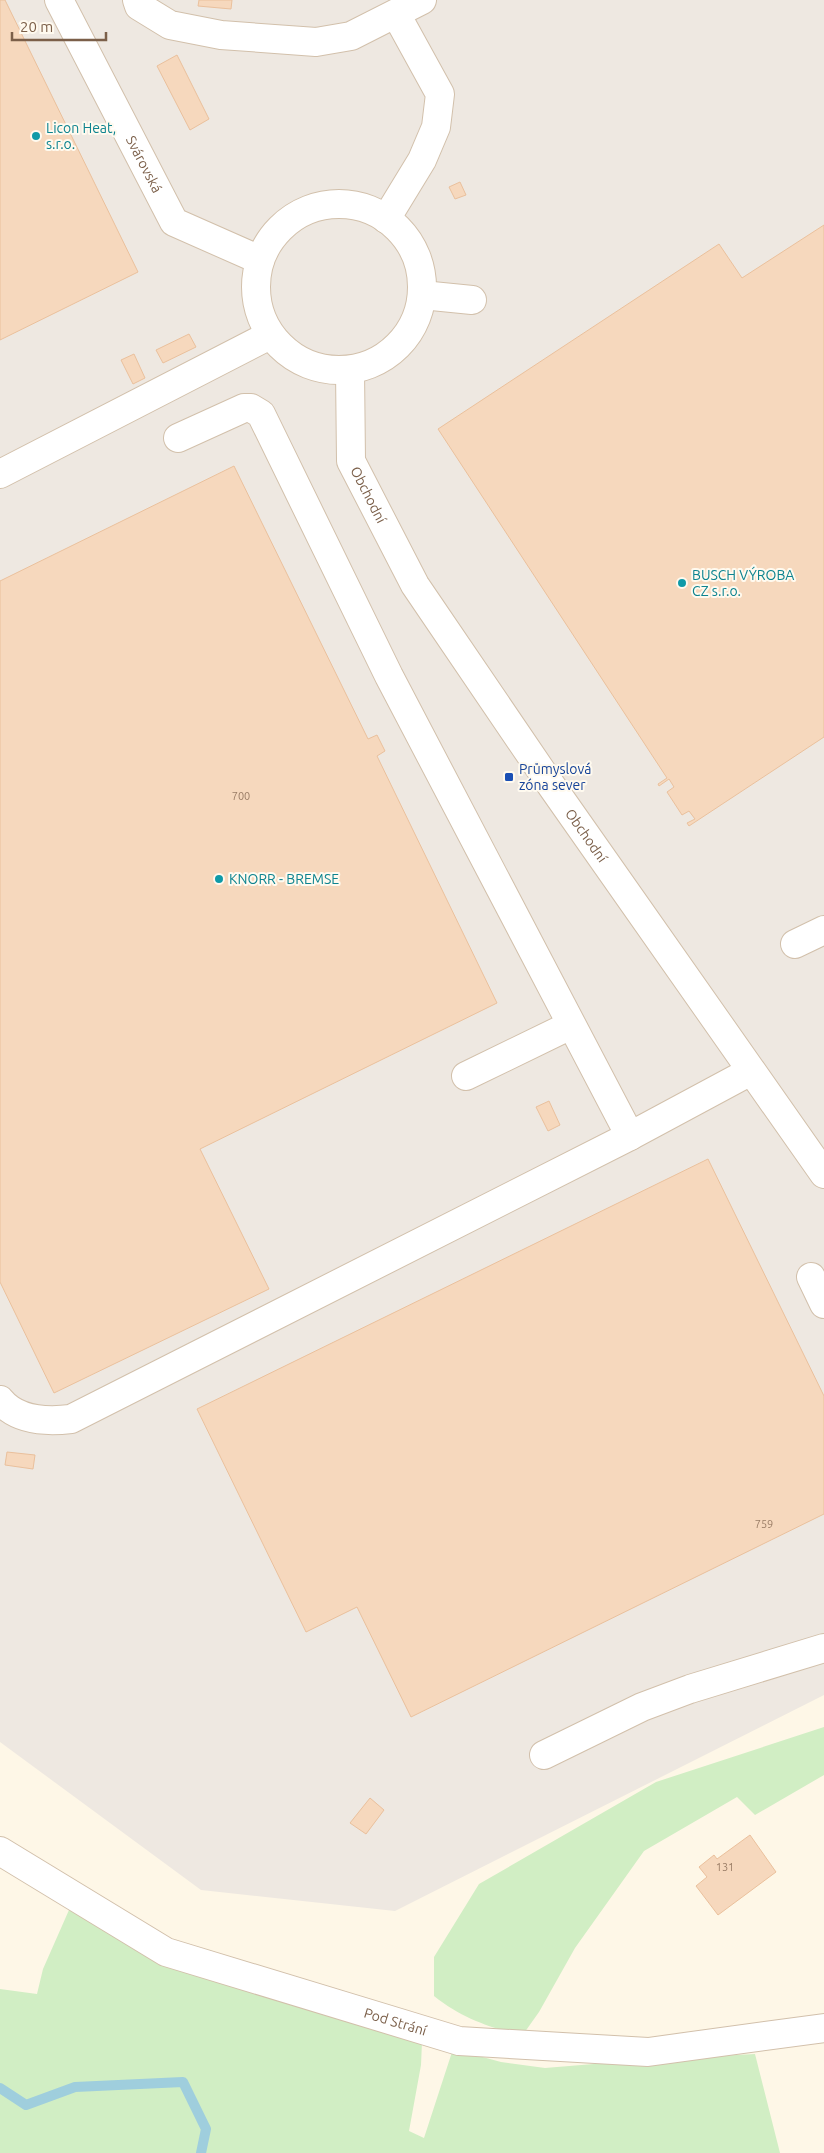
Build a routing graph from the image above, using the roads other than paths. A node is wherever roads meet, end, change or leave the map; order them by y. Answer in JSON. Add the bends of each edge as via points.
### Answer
{"nodes":[{"id":1,"x":59,"y":0,"type":"edge"},
{"id":2,"x":136,"y":0,"type":"edge"},
{"id":3,"x":422,"y":0,"type":"edge"},
{"id":4,"x":396,"y":14,"type":"junction"},
{"id":5,"x":386,"y":219,"type":"junction"},
{"id":6,"x":260,"y":260,"type":"junction"},
{"id":7,"x":422,"y":295,"type":"junction"},
{"id":8,"x":472,"y":300,"type":"dead end"},
{"id":9,"x":270,"y":335,"type":"junction"},
{"id":10,"x":350,"y":370,"type":"junction"},
{"id":11,"x":178,"y":438,"type":"dead end"},
{"id":12,"x":0,"y":474,"type":"edge"},
{"id":13,"x":824,"y":930,"type":"edge"},
{"id":14,"x":795,"y":944,"type":"dead end"},
{"id":15,"x":571,"y":1025,"type":"junction"},
{"id":16,"x":751,"y":1071,"type":"junction"},
{"id":17,"x":466,"y":1076,"type":"dead end"},
{"id":18,"x":630,"y":1136,"type":"junction"},
{"id":19,"x":824,"y":1174,"type":"edge"},
{"id":20,"x":811,"y":1277,"type":"dead end"},
{"id":21,"x":824,"y":1304,"type":"edge"},
{"id":22,"x":0,"y":1400,"type":"edge"},
{"id":23,"x":824,"y":1648,"type":"edge"},
{"id":24,"x":544,"y":1755,"type":"dead end"},
{"id":25,"x":0,"y":1852,"type":"edge"},
{"id":26,"x":824,"y":2028,"type":"edge"}],
"edges":[{"from":1,"to":6,"type":"street","name":"Svárovská","via":[[174,222]]},
{"from":2,"to":4,"type":"street","via":[[139,6],[170,25],[221,35],[316,42],[351,36]]},
{"from":3,"to":4,"type":"street"},
{"from":4,"to":5,"type":"street","via":[[440,94],[436,127],[429,144]]},
{"from":5,"to":6,"type":"street","via":[[358,206],[328,204],[299,214],[275,233]]},
{"from":5,"to":7,"type":"street","via":[[407,239],[420,266]]},
{"from":6,"to":9,"type":"street","via":[[256,298]]},
{"from":7,"to":8,"type":"street"},
{"from":7,"to":10,"type":"street","via":[[410,330],[384,357]]},
{"from":9,"to":10,"type":"street","via":[[298,360],[319,369]]},
{"from":9,"to":12,"type":"street"},
{"from":10,"to":16,"type":"street","name":"Obchodní","via":[[350,461],[415,585]]},
{"from":11,"to":15,"type":"street","via":[[244,408],[262,414],[389,676]]},
{"from":13,"to":14,"type":"street"},
{"from":15,"to":17,"type":"street"},
{"from":15,"to":18,"type":"street"},
{"from":16,"to":18,"type":"street"},
{"from":16,"to":19,"type":"street","name":"Obchodní"},
{"from":18,"to":22,"type":"street","via":[[71,1419],[50,1421],[20,1416]]},
{"from":20,"to":21,"type":"street"},
{"from":23,"to":24,"type":"street","via":[[642,1707]]},
{"from":25,"to":26,"type":"street","name":"Pod Strání","via":[[166,1952],[459,2041],[648,2052]]}]}
